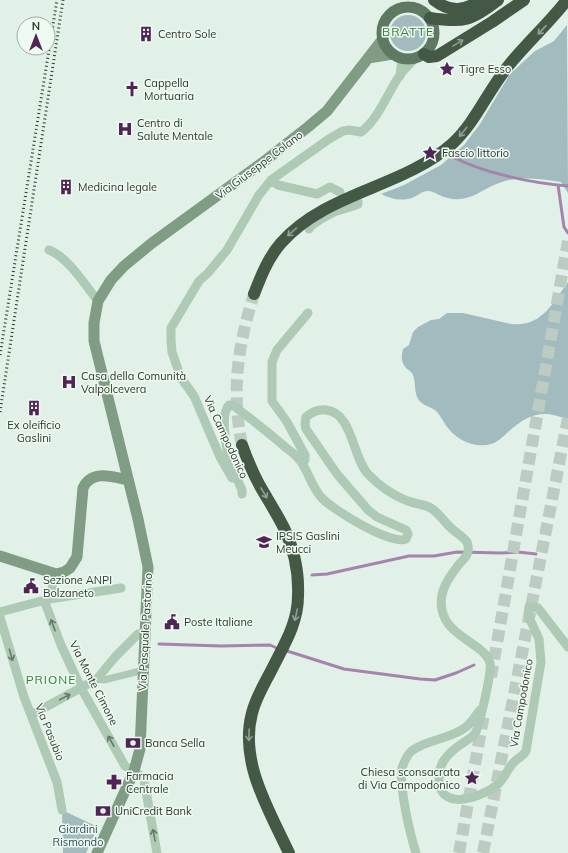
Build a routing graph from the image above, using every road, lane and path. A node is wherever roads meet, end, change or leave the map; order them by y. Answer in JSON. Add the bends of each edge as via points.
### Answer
{"nodes":[{"id":1,"x":434,"y":0,"type":"edge"},
{"id":2,"x":483,"y":0,"type":"edge"},
{"id":3,"x":498,"y":0,"type":"edge"},
{"id":4,"x":524,"y":0,"type":"edge"},
{"id":5,"x":568,"y":0,"type":"edge"},
{"id":6,"x":414,"y":4,"type":"edge"},
{"id":7,"x":395,"y":5,"type":"edge"},
{"id":8,"x":430,"y":18,"type":"junction"},
{"id":9,"x":383,"y":39,"type":"junction"},
{"id":10,"x":397,"y":56,"type":"junction"},
{"id":11,"x":419,"y":56,"type":"junction"},
{"id":12,"x":368,"y":58,"type":"junction"},
{"id":13,"x":400,"y":76,"type":"junction"},
{"id":14,"x":272,"y":180,"type":"junction"},
{"id":15,"x":340,"y":192,"type":"dead end"},
{"id":16,"x":358,"y":202,"type":"dead end"},
{"id":17,"x":309,"y":230,"type":"dead end"},
{"id":18,"x":49,"y":250,"type":"dead end"},
{"id":19,"x":254,"y":294,"type":"tunnel mouth"},
{"id":20,"x":97,"y":307,"type":"junction"},
{"id":21,"x":308,"y":313,"type":"dead end"},
{"id":22,"x":242,"y":445,"type":"tunnel mouth"},
{"id":23,"x":300,"y":460,"type":"junction"},
{"id":24,"x":128,"y":480,"type":"junction"},
{"id":25,"x":0,"y":556,"type":"edge"},
{"id":26,"x":56,"y":574,"type":"junction"},
{"id":27,"x":121,"y":588,"type":"dead end"},
{"id":28,"x":47,"y":599,"type":"junction"},
{"id":29,"x":0,"y":612,"type":"edge"},
{"id":30,"x":0,"y":617,"type":"edge"},
{"id":31,"x":146,"y":633,"type":"junction"},
{"id":32,"x":568,"y":647,"type":"edge"},
{"id":33,"x":144,"y":670,"type":"junction"},
{"id":34,"x":97,"y":679,"type":"junction"},
{"id":35,"x":81,"y":688,"type":"junction"},
{"id":36,"x":482,"y":707,"type":"junction"},
{"id":37,"x":31,"y":715,"type":"junction"},
{"id":38,"x":134,"y":771,"type":"junction"},
{"id":39,"x":62,"y":810,"type":"dead end"},
{"id":40,"x":97,"y":853,"type":"edge"},
{"id":41,"x":157,"y":853,"type":"edge"},
{"id":42,"x":289,"y":853,"type":"edge"},
{"id":43,"x":416,"y":853,"type":"edge"}],
"edges":[{"from":1,"to":2,"type":"highway","via":[[452,10],[469,8]]},
{"from":3,"to":8,"type":"highway","via":[[465,20]]},
{"from":11,"to":4,"type":"highway","one_way":true,"via":[[438,56]]},
{"from":5,"to":19,"type":"highway","one_way":true,"via":[[509,65],[464,132],[453,143],[422,166],[336,203],[303,223],[280,244],[267,263]]},
{"from":6,"to":7,"type":"main road","via":[[401,8]]},
{"from":6,"to":8,"type":"main road"},
{"from":7,"to":9,"type":"main road","via":[[384,23]]},
{"from":8,"to":11,"type":"main road","via":[[434,37],[430,48]]},
{"from":9,"to":10,"type":"main road","via":[[388,50]]},
{"from":9,"to":12,"type":"main road","name":"Via Giuseppe Colano"},
{"from":10,"to":11,"type":"main road"},
{"from":10,"to":12,"type":"main road"},
{"from":10,"to":13,"type":"street"},
{"from":11,"to":13,"type":"street"},
{"from":12,"to":20,"type":"main road","name":"Via Giuseppe Colano","via":[[327,111],[124,266],[111,280]]},
{"from":13,"to":14,"type":"street","via":[[366,128],[361,132],[343,131]]},
{"from":14,"to":15,"type":"street","via":[[278,185],[317,194],[330,187]]},
{"from":14,"to":23,"type":"street","name":"Via Campodonico","via":[[259,195],[227,250],[199,281],[171,328],[170,341],[181,378],[194,396],[220,457],[239,492],[242,494],[230,462],[226,436],[225,417],[229,405],[234,406]]},
{"from":16,"to":17,"type":"street","via":[[357,205],[332,213]]},
{"from":18,"to":20,"type":"street","via":[[68,264]]},
{"from":20,"to":24,"type":"main road","name":"Via Pasquale Pastorino","via":[[94,341]]},
{"from":21,"to":23,"type":"street","via":[[277,350],[272,362],[272,401],[305,455],[305,460]]},
{"from":22,"to":42,"type":"highway","one_way":true,"via":[[249,464],[284,529],[297,572],[298,596],[295,619],[286,643],[256,702],[249,732],[250,757],[255,776]]},
{"from":23,"to":36,"type":"street","name":"Via Campodonico","via":[[317,493],[326,503],[382,535],[401,541],[406,539],[406,530],[376,518],[359,501],[306,429],[306,416],[313,412],[323,410],[338,414],[347,427],[362,466],[369,475],[405,500],[429,507],[467,542],[467,555],[444,588],[442,610],[449,625],[488,659],[490,667]]},
{"from":24,"to":26,"type":"main road","via":[[96,476],[86,483],[83,488],[77,557],[67,570]]},
{"from":24,"to":31,"type":"main road","name":"Via Pasquale Pastorino","via":[[148,567]]},
{"from":25,"to":26,"type":"main road"},
{"from":26,"to":28,"type":"street"},
{"from":27,"to":28,"type":"street"},
{"from":28,"to":29,"type":"street"},
{"from":35,"to":28,"type":"street","name":"Via Monte Cimone","one_way":true,"via":[[61,646]]},
{"from":30,"to":37,"type":"street","name":"Via Pasubio","one_way":true},
{"from":31,"to":33,"type":"main road","name":"Via Pasquale Pastorino"},
{"from":31,"to":34,"type":"street","via":[[138,634]]},
{"from":32,"to":36,"type":"street","name":"Via Campodonico","via":[[538,608],[529,607],[528,615],[539,639],[541,662],[526,751],[513,763],[502,781],[493,788],[473,798],[453,799],[445,795],[440,788],[441,764],[450,752],[473,736],[478,727]]},
{"from":33,"to":34,"type":"street","via":[[104,680]]},
{"from":33,"to":38,"type":"main road","name":"Via Pasquale Pastorino","via":[[140,750]]},
{"from":34,"to":35,"type":"street"},
{"from":37,"to":35,"type":"street","one_way":true},
{"from":38,"to":35,"type":"street","name":"Via Monte Cimone","one_way":true,"via":[[125,766]]},
{"from":36,"to":43,"type":"street","via":[[468,726],[459,732],[412,750],[402,768],[402,790]]},
{"from":37,"to":39,"type":"street","name":"Via Pasubio","via":[[57,782]]},
{"from":38,"to":40,"type":"main road","name":"Via Pasquale Pastorino"},
{"from":41,"to":38,"type":"street","name":"Via Monte Cimone","one_way":true,"via":[[144,780]]}]}
